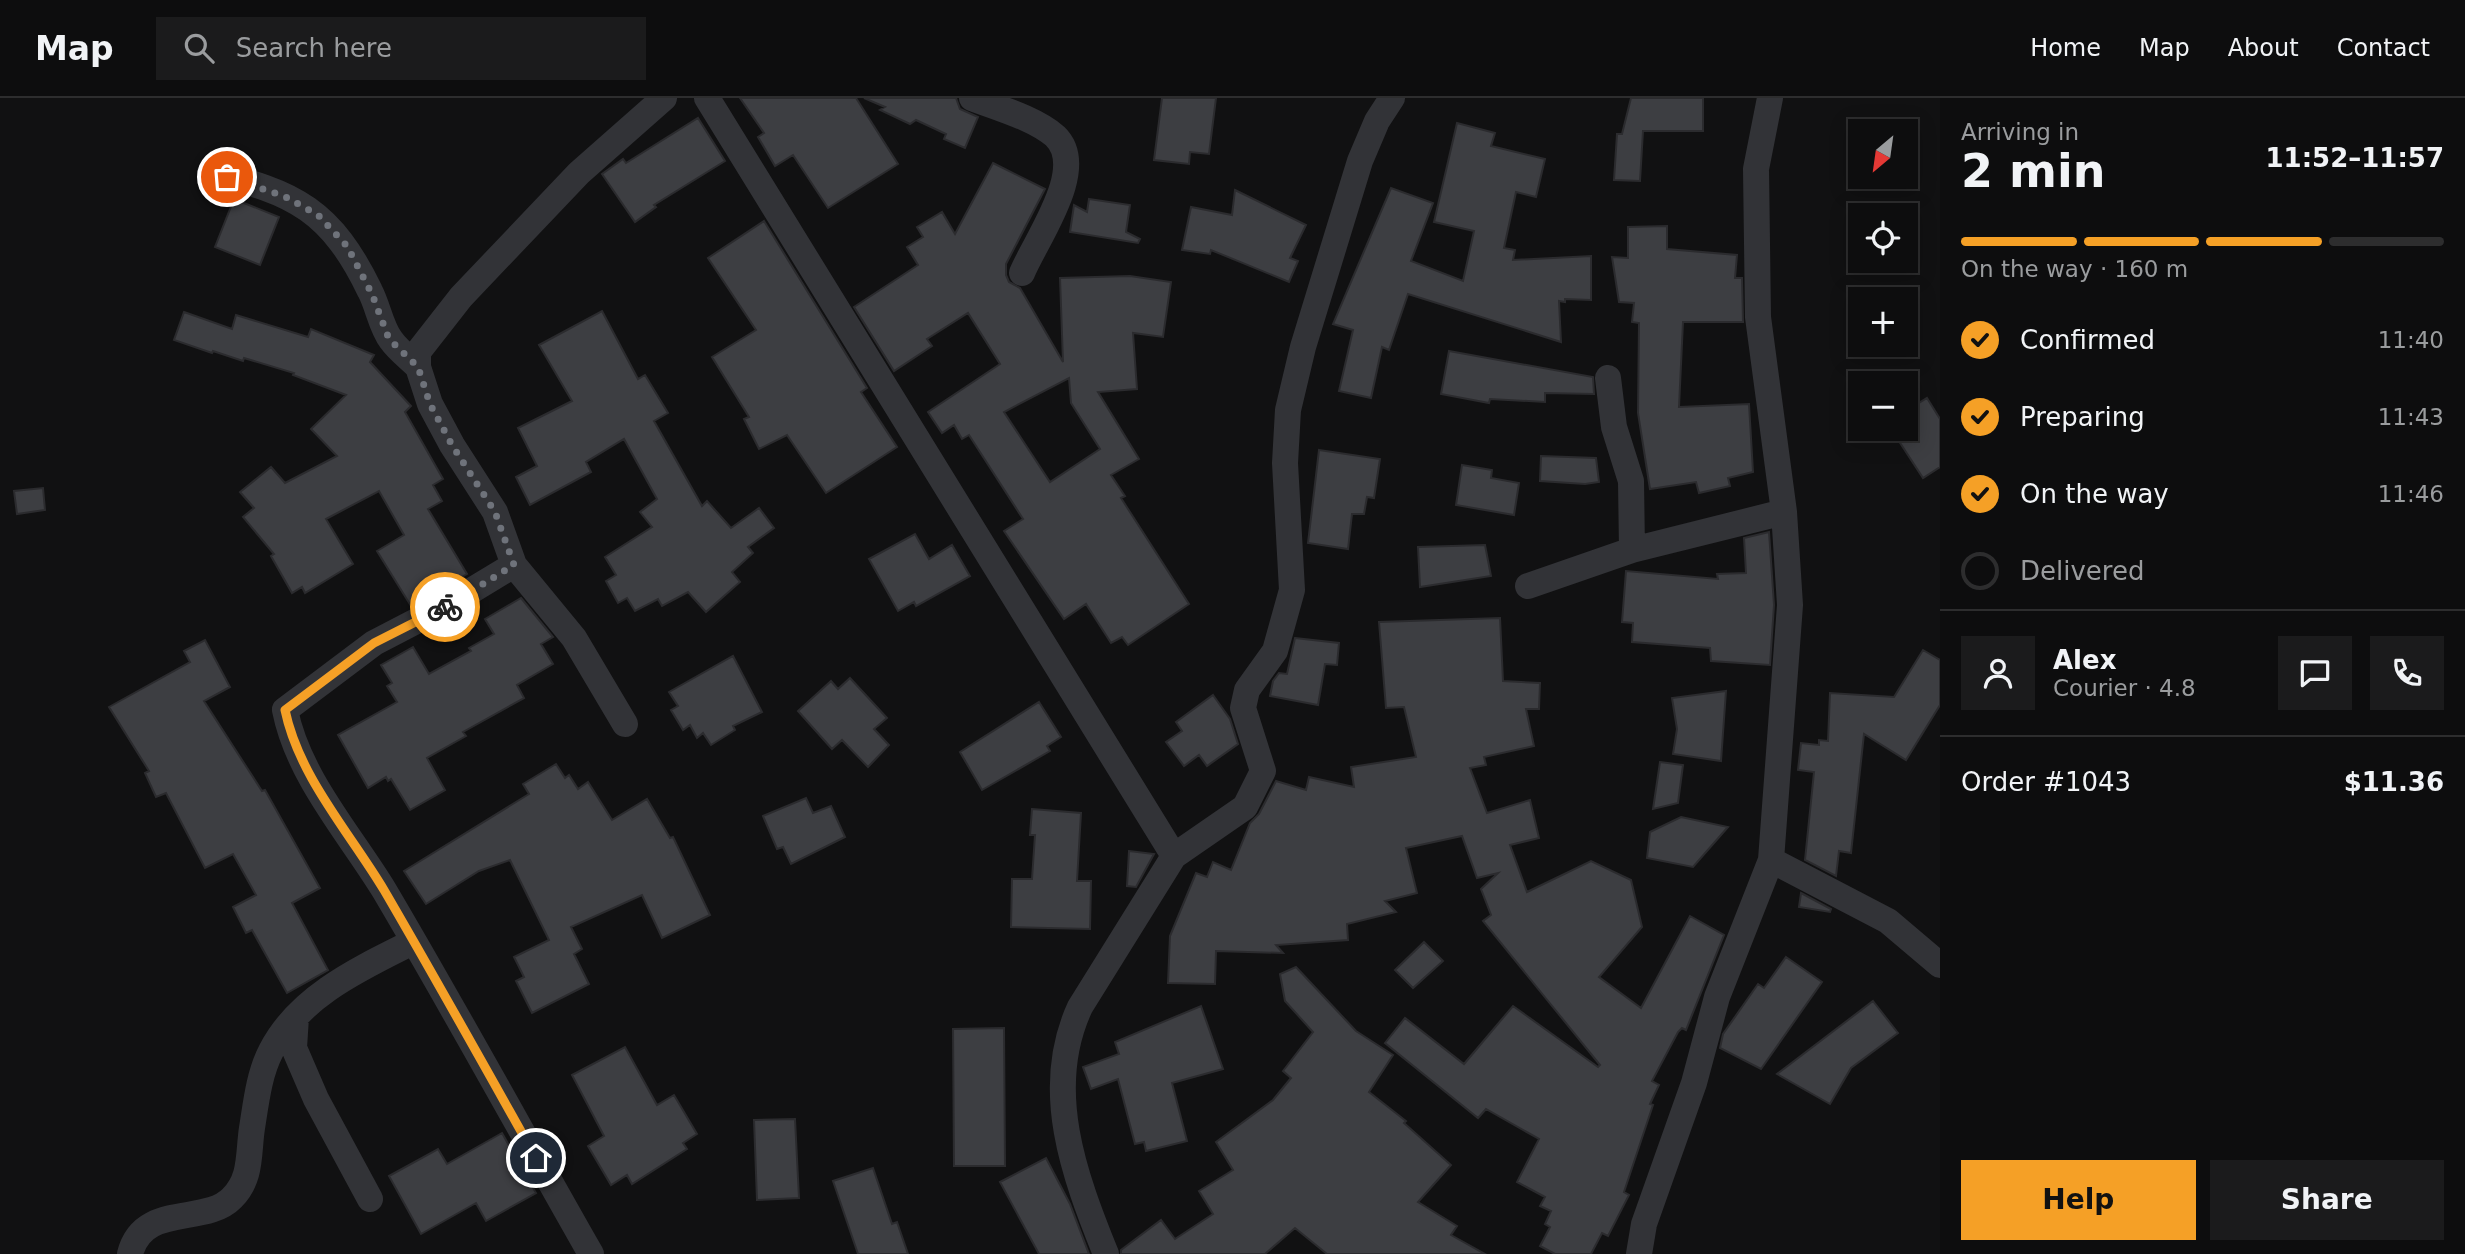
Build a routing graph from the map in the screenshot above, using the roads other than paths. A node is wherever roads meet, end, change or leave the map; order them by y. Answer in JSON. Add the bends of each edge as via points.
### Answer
{"nodes":[{"id":1,"x":664,"y":98,"type":"edge"},
{"id":2,"x":707,"y":98,"type":"edge"},
{"id":3,"x":972,"y":98,"type":"edge"},
{"id":4,"x":1392,"y":98,"type":"edge"},
{"id":5,"x":1770,"y":98,"type":"edge"},
{"id":6,"x":210,"y":173,"type":"dead end"},
{"id":7,"x":1022,"y":273,"type":"dead end"},
{"id":8,"x":418,"y":367,"type":"junction"},
{"id":9,"x":1608,"y":378,"type":"dead end"},
{"id":10,"x":1784,"y":512,"type":"junction"},
{"id":11,"x":1632,"y":550,"type":"junction"},
{"id":12,"x":514,"y":565,"type":"junction"},
{"id":13,"x":1528,"y":586,"type":"dead end"},
{"id":14,"x":625,"y":724,"type":"dead end"},
{"id":15,"x":1174,"y":856,"type":"junction"},
{"id":16,"x":1771,"y":860,"type":"junction"},
{"id":17,"x":413,"y":942,"type":"junction"},
{"id":18,"x":1940,"y":965,"type":"edge"},
{"id":19,"x":296,"y":1017,"type":"junction"},
{"id":20,"x":370,"y":1199,"type":"dead end"},
{"id":21,"x":130,"y":1254,"type":"edge"},
{"id":22,"x":591,"y":1254,"type":"edge"},
{"id":23,"x":1106,"y":1254,"type":"edge"},
{"id":24,"x":1639,"y":1254,"type":"edge"}],
"edges":[{"from":1,"to":8,"type":"street","via":[[579,173],[461,297],[418,352]]},
{"from":2,"to":15,"type":"street"},
{"from":3,"to":7,"type":"street","via":[[1055,137],[1068,162],[1067,180]]},
{"from":4,"to":15,"type":"street","via":[[1360,161],[1303,347],[1289,410],[1285,463],[1292,590],[1275,651],[1247,690],[1243,708],[1263,771],[1245,807]]},
{"from":5,"to":10,"type":"street","via":[[1756,169],[1758,317]]},
{"from":6,"to":8,"type":"street","via":[[254,184],[318,215],[347,246],[389,339]]},
{"from":8,"to":12,"type":"street","via":[[430,404],[495,512]]},
{"from":9,"to":11,"type":"street","via":[[1614,427],[1630,481]]},
{"from":10,"to":11,"type":"street"},
{"from":10,"to":16,"type":"street","via":[[1790,605]]},
{"from":11,"to":13,"type":"street"},
{"from":12,"to":14,"type":"street","via":[[574,638]]},
{"from":12,"to":17,"type":"street","via":[[374,643],[285,710],[309,773]]},
{"from":15,"to":23,"type":"street","via":[[1069,1031],[1061,1090],[1073,1167]]},
{"from":16,"to":18,"type":"street","via":[[1888,921]]},
{"from":16,"to":24,"type":"street","via":[[1717,997],[1694,1083],[1644,1224]]},
{"from":17,"to":19,"type":"street","via":[[368,965],[312,1001]]},
{"from":17,"to":22,"type":"street"},
{"from":19,"to":20,"type":"street","via":[[294,1048]]},
{"from":19,"to":21,"type":"street","via":[[270,1052],[258,1090],[244,1183],[230,1201],[172,1216],[147,1228]]}]}
